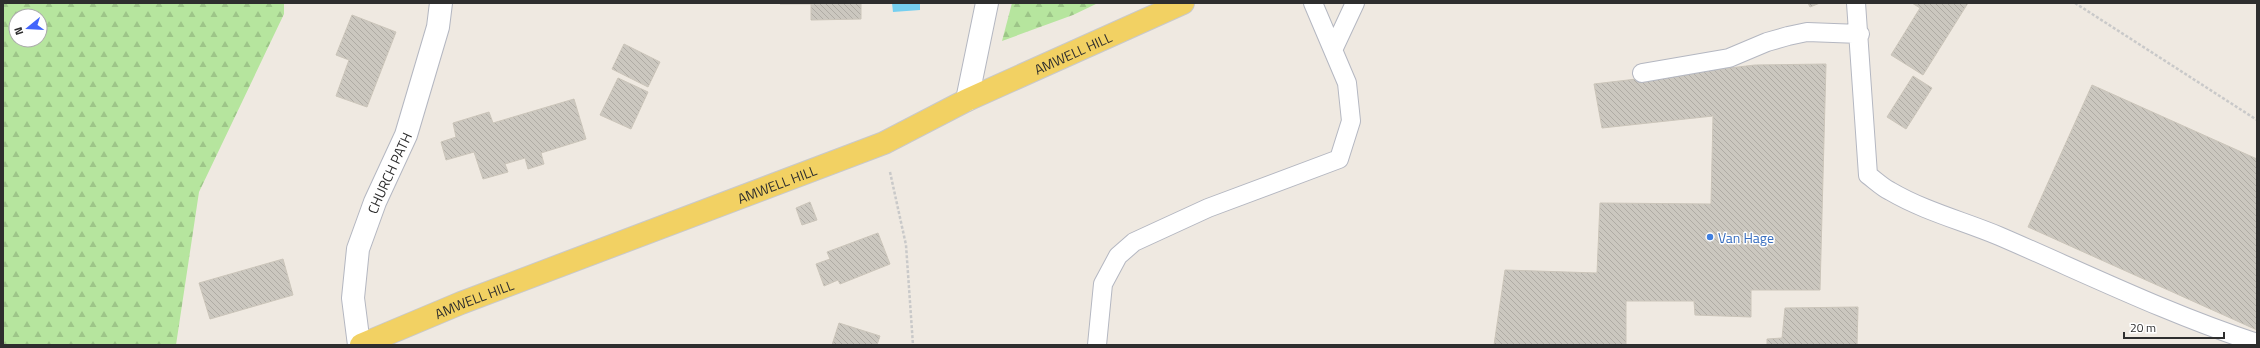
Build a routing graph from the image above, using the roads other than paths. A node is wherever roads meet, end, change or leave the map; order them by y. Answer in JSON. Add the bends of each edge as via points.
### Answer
{"nodes":[{"id":1,"x":441,"y":3,"type":"edge"},
{"id":2,"x":987,"y":3,"type":"edge"},
{"id":3,"x":1183,"y":3,"type":"edge"},
{"id":4,"x":1312,"y":3,"type":"edge"},
{"id":5,"x":1355,"y":3,"type":"edge"},
{"id":6,"x":1856,"y":3,"type":"edge"},
{"id":7,"x":1860,"y":34,"type":"junction"},
{"id":8,"x":1333,"y":50,"type":"junction"},
{"id":9,"x":1642,"y":73,"type":"dead end"},
{"id":10,"x":967,"y":100,"type":"junction"},
{"id":11,"x":2257,"y":344,"type":"edge"},
{"id":12,"x":360,"y":345,"type":"edge"},
{"id":13,"x":1097,"y":345,"type":"edge"}],
"edges":[{"from":1,"to":12,"type":"street","name":"CHURCH PATH","via":[[438,28],[406,135],[375,202],[358,249],[353,298]]},
{"from":2,"to":10,"type":"street"},
{"from":3,"to":10,"type":"main road","name":"AMWELL HILL"},
{"from":4,"to":8,"type":"lane"},
{"from":5,"to":8,"type":"lane"},
{"from":6,"to":7,"type":"lane"},
{"from":7,"to":9,"type":"lane","via":[[1807,32],[1767,42],[1729,58]]},
{"from":7,"to":11,"type":"lane","via":[[1868,175],[1889,191],[1918,204],[1998,235],[2140,298]]},
{"from":8,"to":13,"type":"lane","via":[[1347,83],[1351,121],[1339,159],[1208,208],[1134,242],[1118,256],[1102,284]]},
{"from":10,"to":12,"type":"main road","name":"AMWELL HILL","via":[[884,143],[461,303]]}]}
